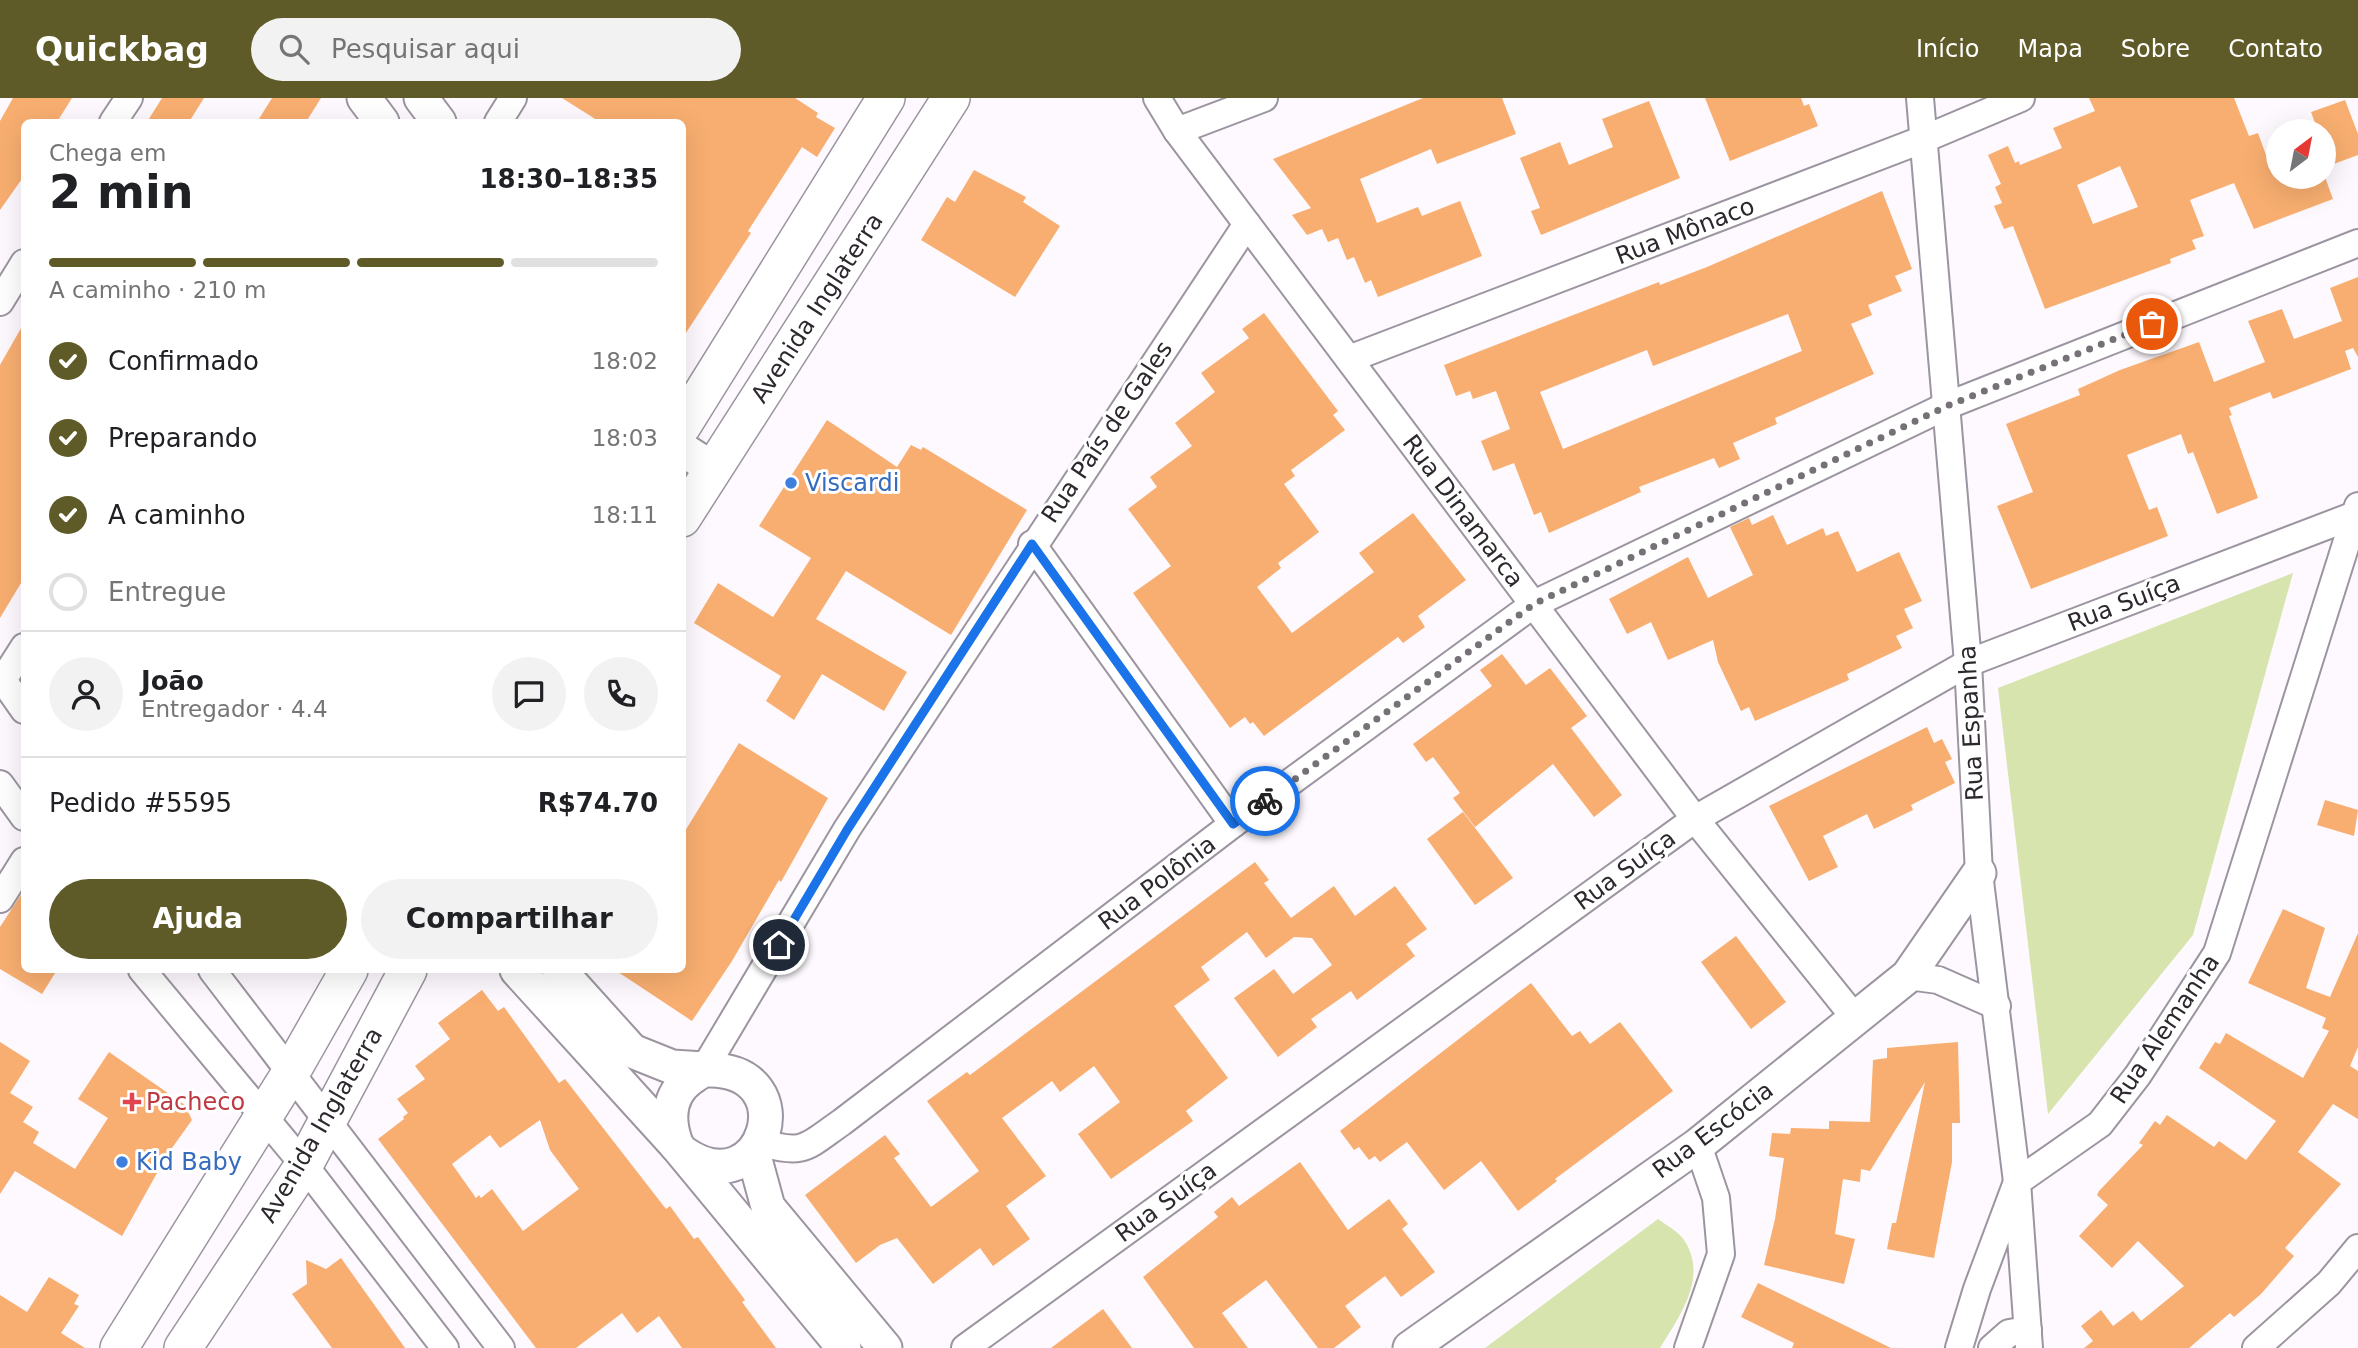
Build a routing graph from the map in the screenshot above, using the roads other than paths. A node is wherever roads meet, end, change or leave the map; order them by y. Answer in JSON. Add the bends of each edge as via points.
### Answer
{"nodes":[{"id":1,"x":129,"y":98,"type":"edge"},
{"id":2,"x":421,"y":98,"type":"edge"},
{"id":3,"x":513,"y":98,"type":"edge"},
{"id":4,"x":886,"y":98,"type":"edge"},
{"id":5,"x":951,"y":98,"type":"edge"},
{"id":6,"x":1157,"y":98,"type":"edge"},
{"id":7,"x":1264,"y":98,"type":"edge"},
{"id":8,"x":1920,"y":98,"type":"edge"},
{"id":9,"x":2021,"y":98,"type":"edge"},
{"id":10,"x":115,"y":119,"type":"edge"},
{"id":11,"x":437,"y":119,"type":"edge"},
{"id":12,"x":500,"y":119,"type":"edge"},
{"id":13,"x":1177,"y":131,"type":"junction"},
{"id":14,"x":1924,"y":139,"type":"junction"},
{"id":15,"x":1247,"y":224,"type":"junction"},
{"id":16,"x":2358,"y":243,"type":"edge"},
{"id":17,"x":21,"y":268,"type":"edge"},
{"id":18,"x":0,"y":302,"type":"edge"},
{"id":19,"x":1349,"y":359,"type":"junction"},
{"id":20,"x":1947,"y":406,"type":"junction"},
{"id":21,"x":686,"y":420,"type":"edge"},
{"id":22,"x":686,"y":452,"type":"edge"},
{"id":23,"x":713,"y":469,"type":"junction"},
{"id":24,"x":686,"y":509,"type":"edge"},
{"id":25,"x":2357,"y":510,"type":"edge"},
{"id":26,"x":1032,"y":544,"type":"junction"},
{"id":27,"x":1534,"y":604,"type":"junction"},
{"id":28,"x":21,"y":651,"type":"edge"},
{"id":29,"x":1968,"y":663,"type":"junction"},
{"id":30,"x":1,"y":678,"type":"edge"},
{"id":31,"x":21,"y":706,"type":"edge"},
{"id":32,"x":0,"y":784,"type":"edge"},
{"id":33,"x":21,"y":813,"type":"edge"},
{"id":34,"x":1695,"y":819,"type":"junction"},
{"id":35,"x":1233,"y":824,"type":"junction"},
{"id":36,"x":21,"y":866,"type":"edge"},
{"id":37,"x":1979,"y":873,"type":"junction"},
{"id":38,"x":0,"y":899,"type":"edge"},
{"id":39,"x":144,"y":973,"type":"edge"},
{"id":40,"x":214,"y":973,"type":"edge"},
{"id":41,"x":347,"y":973,"type":"edge"},
{"id":42,"x":406,"y":973,"type":"edge"},
{"id":43,"x":520,"y":973,"type":"edge"},
{"id":44,"x":562,"y":973,"type":"edge"},
{"id":45,"x":1908,"y":976,"type":"junction"},
{"id":46,"x":1997,"y":1006,"type":"junction"},
{"id":47,"x":1855,"y":1018,"type":"junction"},
{"id":48,"x":705,"y":1069,"type":"junction"},
{"id":49,"x":290,"y":1074,"type":"junction"},
{"id":50,"x":263,"y":1116,"type":"junction"},
{"id":51,"x":328,"y":1121,"type":"junction"},
{"id":52,"x":1698,"y":1144,"type":"junction"},
{"id":53,"x":757,"y":1147,"type":"junction"},
{"id":54,"x":681,"y":1150,"type":"junction"},
{"id":55,"x":304,"y":1164,"type":"junction"},
{"id":56,"x":2017,"y":1182,"type":"junction"},
{"id":57,"x":2358,"y":1248,"type":"edge"},
{"id":58,"x":2029,"y":1339,"type":"edge"},
{"id":59,"x":119,"y":1348,"type":"edge"},
{"id":60,"x":183,"y":1348,"type":"edge"},
{"id":61,"x":445,"y":1348,"type":"edge"},
{"id":62,"x":501,"y":1348,"type":"edge"},
{"id":63,"x":844,"y":1348,"type":"edge"},
{"id":64,"x":885,"y":1348,"type":"edge"},
{"id":65,"x":965,"y":1348,"type":"edge"},
{"id":66,"x":1409,"y":1348,"type":"edge"},
{"id":67,"x":1688,"y":1348,"type":"edge"},
{"id":68,"x":1959,"y":1348,"type":"edge"},
{"id":69,"x":1992,"y":1348,"type":"edge"},
{"id":70,"x":2256,"y":1348,"type":"edge"}],
"edges":[{"from":1,"to":10,"type":"street"},
{"from":2,"to":11,"type":"street"},
{"from":3,"to":12,"type":"street"},
{"from":4,"to":21,"type":"main road","name":"Avenida Inglaterra"},
{"from":5,"to":23,"type":"main road","name":"Avenida Inglaterra"},
{"from":6,"to":13,"type":"street","name":"Rua Dinamarca"},
{"from":7,"to":13,"type":"street"},
{"from":8,"to":14,"type":"street","name":"Rua Espanha"},
{"from":9,"to":14,"type":"street","name":"Rua Mônaco"},
{"from":13,"to":15,"type":"street","name":"Rua Dinamarca"},
{"from":14,"to":19,"type":"street","name":"Rua Mônaco"},
{"from":14,"to":20,"type":"street","name":"Rua Espanha"},
{"from":15,"to":19,"type":"street","name":"Rua Dinamarca"},
{"from":15,"to":26,"type":"street","name":"Rua País de Gales"},
{"from":16,"to":20,"type":"street","name":"Rua Polônia"},
{"from":17,"to":18,"type":"street"},
{"from":19,"to":27,"type":"street","name":"Rua Dinamarca"},
{"from":20,"to":27,"type":"street","name":"Rua Polônia"},
{"from":20,"to":29,"type":"street","name":"Rua Espanha"},
{"from":22,"to":23,"type":"street"},
{"from":23,"to":24,"type":"main road","name":"Avenida Inglaterra"},
{"from":25,"to":29,"type":"street","name":"Rua Suíça"},
{"from":25,"to":56,"type":"street","name":"Rua Alemanha","via":[[2217,953],[2138,1075],[2100,1124]]},
{"from":26,"to":35,"type":"street"},
{"from":26,"to":48,"type":"street","name":"Rua País de Gales","via":[[847,830]]},
{"from":27,"to":34,"type":"street","name":"Rua Dinamarca"},
{"from":27,"to":35,"type":"street","name":"Rua Polônia"},
{"from":28,"to":30,"type":"street"},
{"from":29,"to":34,"type":"street","name":"Rua Suíça"},
{"from":29,"to":37,"type":"street","name":"Rua Espanha"},
{"from":30,"to":31,"type":"street"},
{"from":32,"to":33,"type":"street"},
{"from":34,"to":47,"type":"street","name":"Rua Dinamarca"},
{"from":34,"to":65,"type":"street","name":"Rua Suíça"},
{"from":35,"to":53,"type":"street","name":"Rua Polônia","via":[[808,1146],[789,1151]]},
{"from":36,"to":38,"type":"street"},
{"from":37,"to":45,"type":"street","name":"Rua Escócia"},
{"from":37,"to":46,"type":"street","name":"Rua Espanha"},
{"from":39,"to":50,"type":"street"},
{"from":40,"to":49,"type":"street"},
{"from":41,"to":49,"type":"main road"},
{"from":42,"to":51,"type":"main road","name":"Avenida Inglaterra"},
{"from":43,"to":54,"type":"street"},
{"from":44,"to":48,"type":"street","via":[[632,1051],[672,1067]]},
{"from":45,"to":46,"type":"street","via":[[1938,980]]},
{"from":45,"to":47,"type":"street","name":"Rua Escócia"},
{"from":46,"to":56,"type":"street","name":"Rua Espanha"},
{"from":47,"to":52,"type":"street","name":"Rua Escócia"},
{"from":48,"to":53,"type":"street","via":[[735,1073],[760,1094],[766,1127]]},
{"from":48,"to":54,"type":"street","via":[[674,1097],[670,1122]]},
{"from":49,"to":50,"type":"main road"},
{"from":49,"to":51,"type":"street"},
{"from":50,"to":55,"type":"street"},
{"from":50,"to":59,"type":"main road"},
{"from":51,"to":55,"type":"main road","name":"Avenida Inglaterra"},
{"from":51,"to":62,"type":"street"},
{"from":52,"to":66,"type":"street","name":"Rua Escócia"},
{"from":52,"to":67,"type":"street","via":[[1716,1198],[1721,1254]]},
{"from":53,"to":54,"type":"street","via":[[733,1164],[720,1167],[708,1166]]},
{"from":53,"to":64,"type":"street","via":[[768,1207]]},
{"from":54,"to":63,"type":"street"},
{"from":55,"to":60,"type":"main road","name":"Avenida Inglaterra"},
{"from":55,"to":61,"type":"street"},
{"from":56,"to":58,"type":"street","name":"Rua Espanha"},
{"from":56,"to":68,"type":"street"},
{"from":57,"to":70,"type":"street","via":[[2329,1283]]},
{"from":58,"to":69,"type":"street","via":[[2009,1333]]}]}
